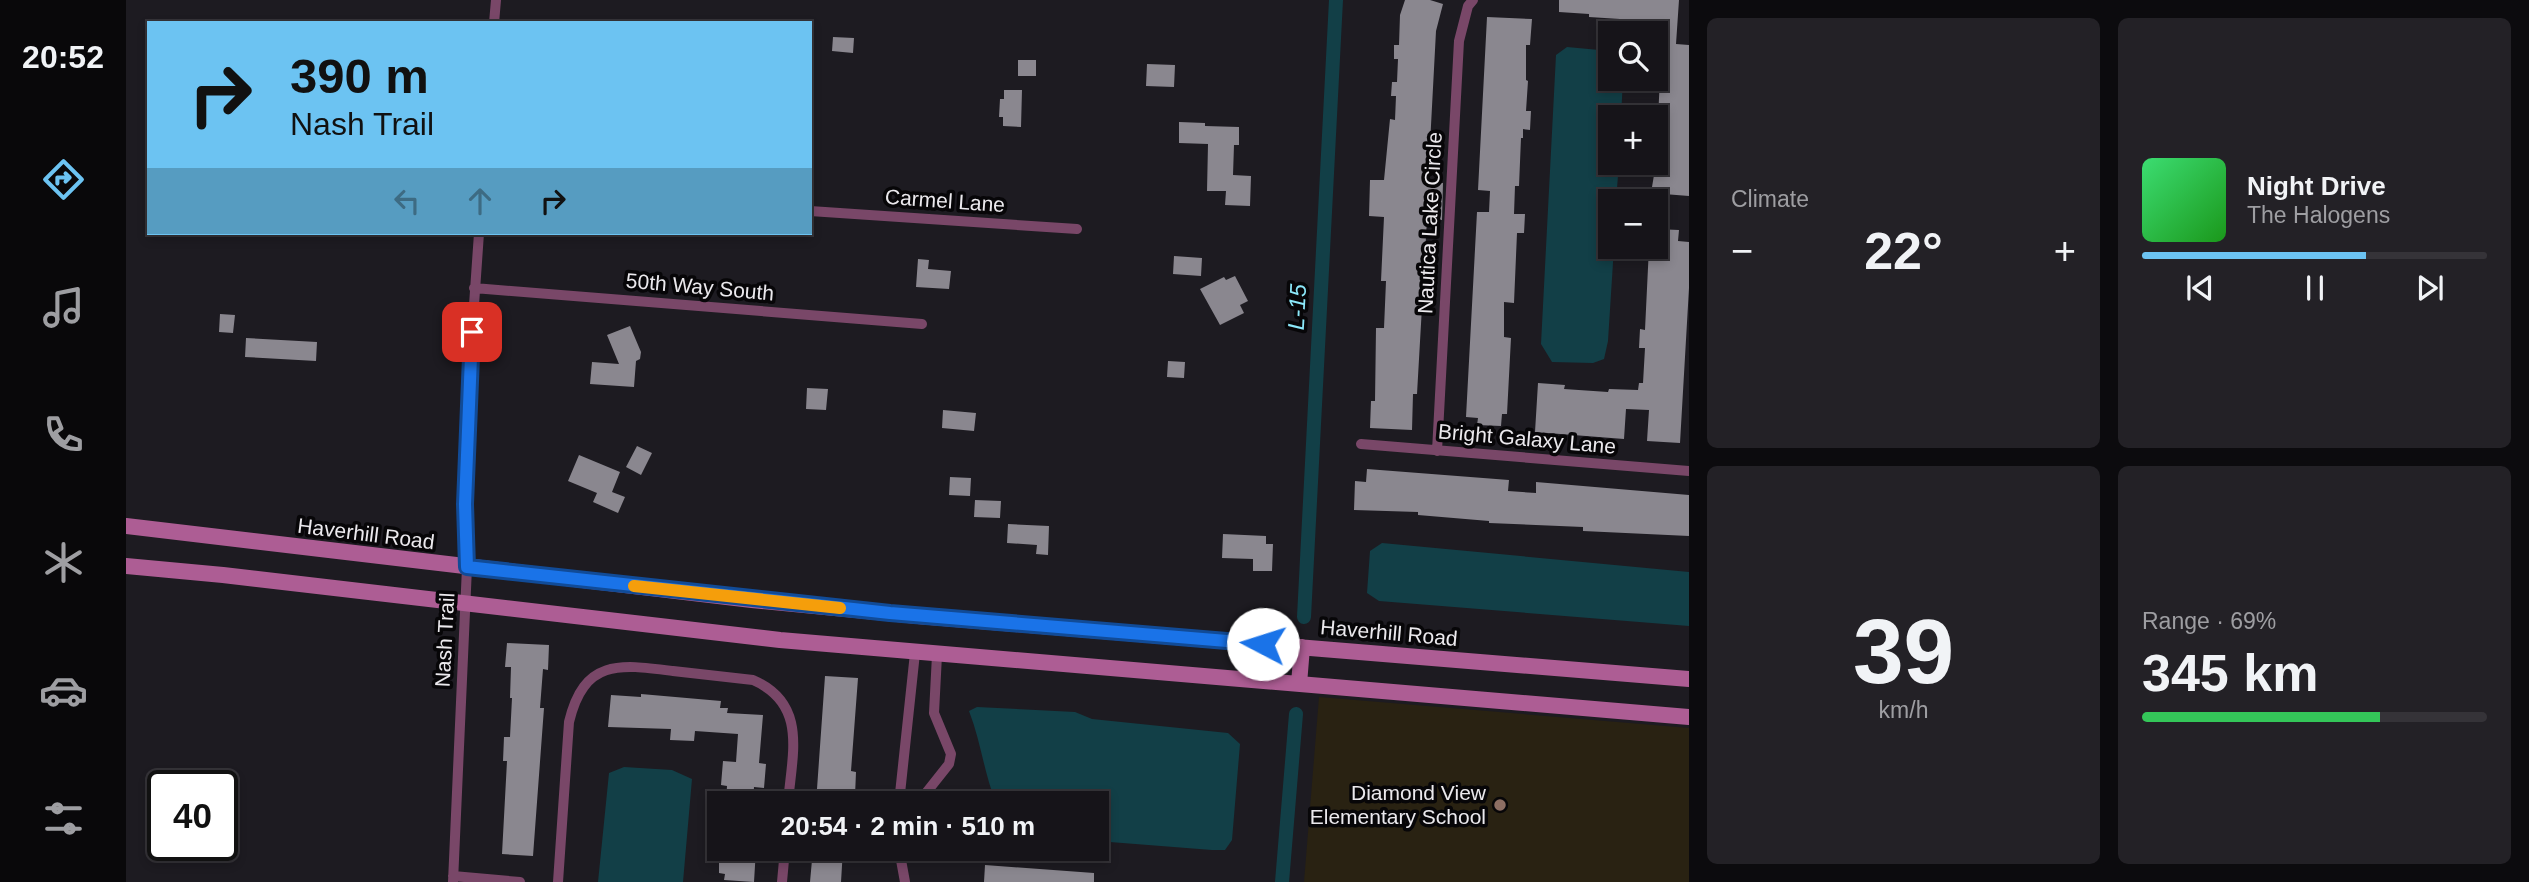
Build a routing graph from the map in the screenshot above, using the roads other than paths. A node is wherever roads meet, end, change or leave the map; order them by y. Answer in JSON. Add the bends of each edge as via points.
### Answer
{"nodes":[{"id":1,"x":496,"y":0,"type":"edge"},
{"id":2,"x":1473,"y":0,"type":"edge"},
{"id":3,"x":494,"y":21,"type":"edge"},
{"id":4,"x":812,"y":211,"type":"edge"},
{"id":5,"x":1077,"y":229,"type":"dead end"},
{"id":6,"x":479,"y":235,"type":"edge"},
{"id":7,"x":474,"y":288,"type":"junction"},
{"id":8,"x":922,"y":324,"type":"dead end"},
{"id":9,"x":1362,"y":444,"type":"dead end"},
{"id":10,"x":1437,"y":451,"type":"junction"},
{"id":11,"x":1689,"y":471,"type":"edge"},
{"id":12,"x":126,"y":526,"type":"edge"},
{"id":13,"x":126,"y":566,"type":"edge"},
{"id":14,"x":467,"y":567,"type":"junction"},
{"id":15,"x":466,"y":604,"type":"junction"},
{"id":16,"x":1302,"y":647,"type":"junction"},
{"id":17,"x":915,"y":653,"type":"junction"},
{"id":18,"x":937,"y":655,"type":"junction"},
{"id":19,"x":1689,"y":679,"type":"edge"},
{"id":20,"x":1299,"y":684,"type":"junction"},
{"id":21,"x":1689,"y":717,"type":"edge"},
{"id":22,"x":789,"y":791,"type":"edge"},
{"id":23,"x":900,"y":791,"type":"edge"},
{"id":24,"x":928,"y":791,"type":"edge"},
{"id":25,"x":784,"y":861,"type":"edge"},
{"id":26,"x":901,"y":861,"type":"edge"},
{"id":27,"x":453,"y":879,"type":"edge"},
{"id":28,"x":520,"y":882,"type":"edge"},
{"id":29,"x":558,"y":882,"type":"edge"},
{"id":30,"x":782,"y":882,"type":"edge"},
{"id":31,"x":905,"y":882,"type":"edge"}],
"edges":[{"from":1,"to":3,"type":"street"},
{"from":2,"to":10,"type":"street","name":"Nautica Lake Circle","via":[[1459,41]]},
{"from":4,"to":5,"type":"street","name":"Carmel Lane"},
{"from":6,"to":7,"type":"street","name":"Nash Trail"},
{"from":7,"to":8,"type":"street","name":"50th Way South"},
{"from":7,"to":14,"type":"street","name":"Nash Trail","via":[[465,504]]},
{"from":9,"to":10,"type":"street","name":"Bright Galaxy Lane"},
{"from":10,"to":11,"type":"street","name":"Bright Galaxy Lane"},
{"from":12,"to":14,"type":"street","name":"Haverhill Road"},
{"from":13,"to":15,"type":"street"},
{"from":14,"to":15,"type":"street","name":"Nash Trail"},
{"from":14,"to":16,"type":"street","name":"Haverhill Road","via":[[890,613]]},
{"from":15,"to":17,"type":"street"},
{"from":15,"to":27,"type":"street","name":"Nash Trail"},
{"from":16,"to":19,"type":"street","name":"Haverhill Road"},
{"from":16,"to":20,"type":"street"},
{"from":17,"to":18,"type":"street"},
{"from":17,"to":23,"type":"street"},
{"from":18,"to":20,"type":"street"},
{"from":18,"to":24,"type":"street","via":[[934,713],[951,754],[949,764]]},
{"from":20,"to":21,"type":"street"},
{"from":22,"to":29,"type":"street","via":[[794,725],[780,697],[766,686],[753,680],[650,668],[610,668],[584,685],[569,722]]},
{"from":25,"to":30,"type":"street"},
{"from":26,"to":31,"type":"street"},
{"from":27,"to":28,"type":"street"}]}
